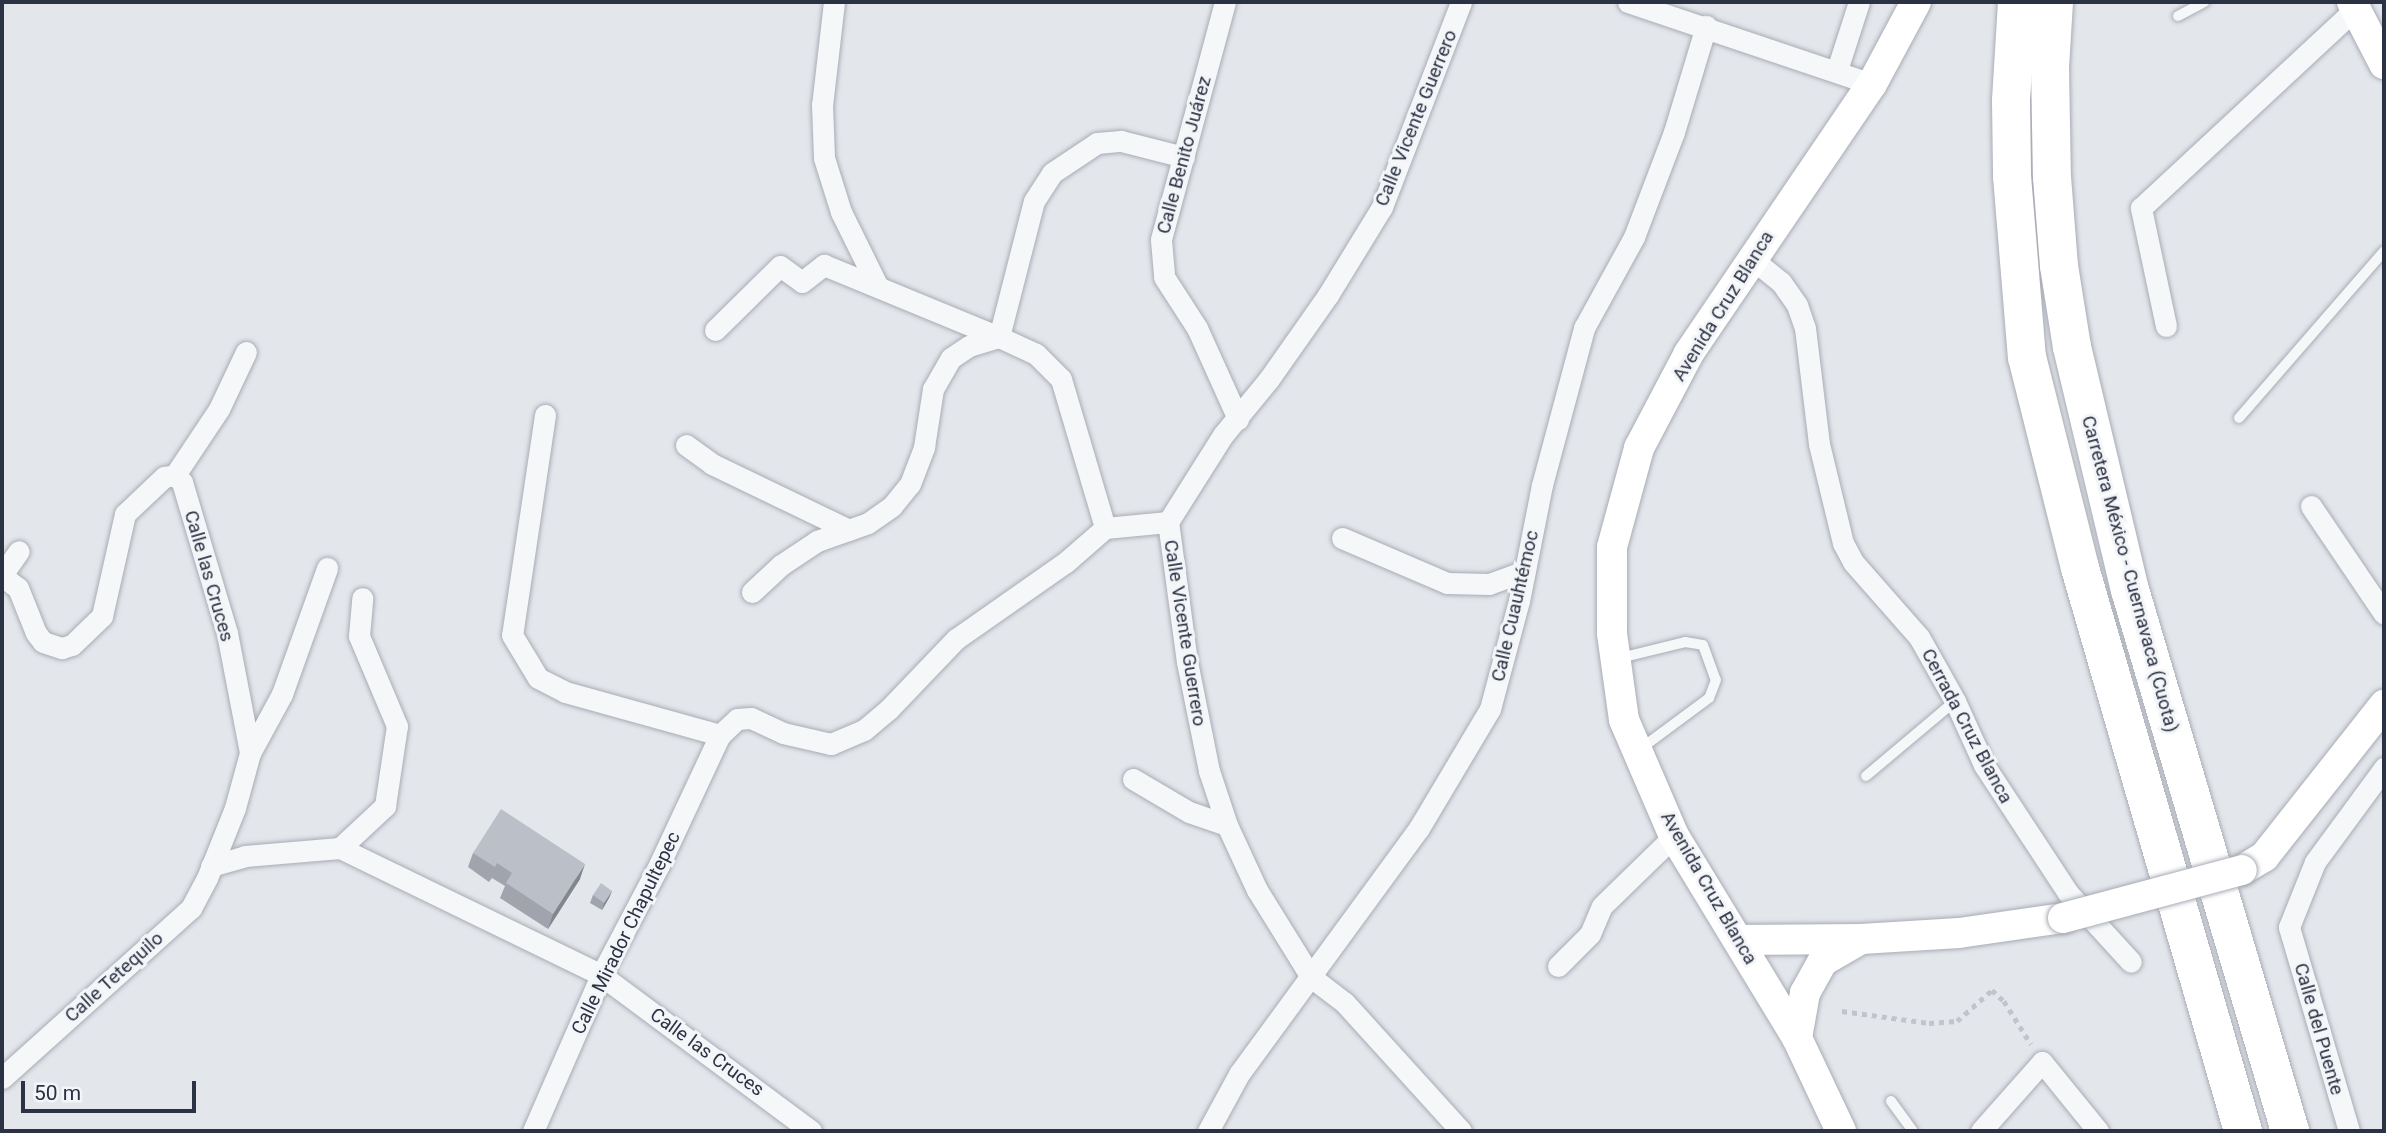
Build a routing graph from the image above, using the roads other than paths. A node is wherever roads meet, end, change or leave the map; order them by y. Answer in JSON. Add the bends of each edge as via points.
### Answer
{"nodes":[{"id":1,"x":834,"y":2,"type":"edge"},
{"id":2,"x":1225,"y":2,"type":"edge"},
{"id":3,"x":1461,"y":2,"type":"edge"},
{"id":4,"x":1628,"y":2,"type":"edge"},
{"id":5,"x":1859,"y":2,"type":"edge"},
{"id":6,"x":1916,"y":2,"type":"edge"},
{"id":7,"x":2017,"y":2,"type":"edge"},
{"id":8,"x":2054,"y":2,"type":"edge"},
{"id":9,"x":2204,"y":2,"type":"edge"},
{"id":10,"x":2354,"y":5,"type":"edge"},
{"id":11,"x":2179,"y":16,"type":"dead end"},
{"id":12,"x":1706,"y":26,"type":"junction"},
{"id":13,"x":2384,"y":64,"type":"edge"},
{"id":14,"x":1837,"y":70,"type":"junction"},
{"id":15,"x":1872,"y":84,"type":"junction"},
{"id":16,"x":1184,"y":157,"type":"junction"},
{"id":17,"x":2384,"y":251,"type":"edge"},
{"id":18,"x":1751,"y":258,"type":"junction"},
{"id":19,"x":878,"y":287,"type":"junction"},
{"id":20,"x":2166,"y":326,"type":"dead end"},
{"id":21,"x":715,"y":330,"type":"dead end"},
{"id":22,"x":999,"y":337,"type":"junction"},
{"id":23,"x":246,"y":352,"type":"dead end"},
{"id":24,"x":545,"y":415,"type":"dead end"},
{"id":25,"x":2239,"y":418,"type":"dead end"},
{"id":26,"x":1238,"y":419,"type":"junction"},
{"id":27,"x":686,"y":445,"type":"dead end"},
{"id":28,"x":175,"y":475,"type":"junction"},
{"id":29,"x":2311,"y":506,"type":"dead end"},
{"id":30,"x":1168,"y":522,"type":"junction"},
{"id":31,"x":1105,"y":528,"type":"junction"},
{"id":32,"x":849,"y":530,"type":"junction"},
{"id":33,"x":1342,"y":538,"type":"dead end"},
{"id":34,"x":19,"y":551,"type":"dead end"},
{"id":35,"x":327,"y":568,"type":"dead end"},
{"id":36,"x":1525,"y":570,"type":"junction"},
{"id":37,"x":2,"y":576,"type":"edge"},
{"id":38,"x":751,"y":592,"type":"dead end"},
{"id":39,"x":362,"y":598,"type":"dead end"},
{"id":40,"x":2384,"y":614,"type":"edge"},
{"id":41,"x":1616,"y":660,"type":"junction"},
{"id":42,"x":1955,"y":701,"type":"junction"},
{"id":43,"x":2384,"y":705,"type":"edge"},
{"id":44,"x":720,"y":735,"type":"junction"},
{"id":45,"x":1638,"y":751,"type":"junction"},
{"id":46,"x":250,"y":753,"type":"junction"},
{"id":47,"x":2384,"y":768,"type":"edge"},
{"id":48,"x":1866,"y":776,"type":"dead end"},
{"id":49,"x":1133,"y":779,"type":"dead end"},
{"id":50,"x":1227,"y":825,"type":"junction"},
{"id":51,"x":1674,"y":836,"type":"junction"},
{"id":52,"x":340,"y":848,"type":"junction"},
{"id":53,"x":211,"y":866,"type":"junction"},
{"id":54,"x":2065,"y":906,"type":"junction"},
{"id":55,"x":1861,"y":939,"type":"junction"},
{"id":56,"x":1738,"y":940,"type":"junction"},
{"id":57,"x":2132,"y":962,"type":"dead end"},
{"id":58,"x":1558,"y":966,"type":"dead end"},
{"id":59,"x":601,"y":975,"type":"junction"},
{"id":60,"x":1311,"y":977,"type":"junction"},
{"id":61,"x":1797,"y":1038,"type":"junction"},
{"id":62,"x":2,"y":1077,"type":"edge"},
{"id":63,"x":1891,"y":1101,"type":"dead end"},
{"id":64,"x":536,"y":1130,"type":"edge"},
{"id":65,"x":811,"y":1131,"type":"edge"},
{"id":66,"x":1208,"y":1131,"type":"edge"},
{"id":67,"x":1461,"y":1131,"type":"edge"},
{"id":68,"x":1841,"y":1131,"type":"edge"},
{"id":69,"x":1913,"y":1131,"type":"edge"},
{"id":70,"x":1981,"y":1131,"type":"edge"},
{"id":71,"x":2098,"y":1131,"type":"edge"},
{"id":72,"x":2243,"y":1131,"type":"edge"},
{"id":73,"x":2290,"y":1131,"type":"edge"},
{"id":74,"x":2349,"y":1131,"type":"edge"}],
"edges":[{"from":1,"to":19,"type":"street","via":[[822,104],[824,158],[841,212]]},
{"from":2,"to":16,"type":"street","name":"Calle Benito Juárez"},
{"from":3,"to":26,"type":"street","name":"Calle Vicente Guerrero","via":[[1382,207],[1328,295]]},
{"from":4,"to":12,"type":"street"},
{"from":5,"to":14,"type":"street"},
{"from":6,"to":15,"type":"main road","name":"Avenida Cruz Blanca"},
{"from":7,"to":72,"type":"highway","via":[[2012,176],[2027,357],[2080,568]]},
{"from":8,"to":73,"type":"highway","name":"Carretera México - Cuernavaca (Cuota)","via":[[2052,177],[2071,347],[2130,590]]},
{"from":9,"to":11,"type":"lane"},
{"from":10,"to":13,"type":"main road"},
{"from":10,"to":20,"type":"street","via":[[2141,208]]},
{"from":12,"to":14,"type":"street"},
{"from":12,"to":36,"type":"street","name":"Calle Cuauhtémoc","via":[[1674,132],[1634,237],[1584,328],[1542,485]]},
{"from":14,"to":15,"type":"street"},
{"from":15,"to":18,"type":"main road","name":"Avenida Cruz Blanca"},
{"from":16,"to":22,"type":"street","via":[[1121,141],[1097,143],[1052,173],[1034,201]]},
{"from":16,"to":26,"type":"street","name":"Calle Benito Juárez","via":[[1161,240],[1164,277],[1196,328]]},
{"from":17,"to":25,"type":"lane"},
{"from":18,"to":41,"type":"main road","name":"Avenida Cruz Blanca","via":[[1689,353],[1639,448],[1612,547]]},
{"from":18,"to":42,"type":"street","name":"Cerrada Cruz Blanca","via":[[1781,282],[1805,327],[1819,444],[1843,543],[1853,562],[1919,637]]},
{"from":19,"to":21,"type":"street","via":[[824,265],[802,282],[780,266]]},
{"from":19,"to":22,"type":"street"},
{"from":22,"to":31,"type":"street","via":[[1036,354],[1061,379]]},
{"from":22,"to":32,"type":"street","via":[[969,346],[951,358],[933,389],[924,447],[911,484],[892,506]]},
{"from":23,"to":28,"type":"street","via":[[219,410]]},
{"from":24,"to":44,"type":"street","via":[[512,635],[538,678],[565,692]]},
{"from":26,"to":30,"type":"street","name":"Calle Vicente Guerrero"},
{"from":27,"to":32,"type":"street","via":[[712,464]]},
{"from":28,"to":37,"type":"street","via":[[164,477],[125,514],[102,616],[72,645],[62,648],[43,642],[18,588]]},
{"from":28,"to":46,"type":"street","name":"Calle las Cruces","via":[[182,482],[226,633]]},
{"from":29,"to":40,"type":"street"},
{"from":30,"to":31,"type":"street"},
{"from":30,"to":50,"type":"street","name":"Calle Vicente Guerrero","via":[[1187,662],[1209,771]]},
{"from":31,"to":44,"type":"street","via":[[1066,562],[956,639],[863,730],[831,744],[783,733],[751,718],[737,719]]},
{"from":32,"to":38,"type":"street","via":[[817,541]]},
{"from":33,"to":36,"type":"street","via":[[1447,583],[1489,583]]},
{"from":34,"to":37,"type":"street"},
{"from":35,"to":46,"type":"street","via":[[282,694]]},
{"from":36,"to":60,"type":"street","name":"Calle Cuauhtémoc","via":[[1490,709],[1419,828]]},
{"from":39,"to":52,"type":"street","via":[[359,636],[397,726],[385,806]]},
{"from":41,"to":45,"type":"main road","name":"Avenida Cruz Blanca","via":[[1624,720]]},
{"from":41,"to":45,"type":"lane","via":[[1685,642],[1703,645],[1716,680],[1709,698]]},
{"from":42,"to":48,"type":"lane"},
{"from":42,"to":54,"type":"street","name":"Cerrada Cruz Blanca","via":[[1984,765]]},
{"from":43,"to":54,"type":"main road","bridge":true,"via":[[2264,857],[2242,870]]},
{"from":44,"to":59,"type":"street","name":"Calle Mirador Chapultepec"},
{"from":45,"to":51,"type":"main road","name":"Avenida Cruz Blanca"},
{"from":46,"to":53,"type":"street","name":"Calle las Cruces","via":[[235,808]]},
{"from":47,"to":74,"type":"street","name":"Calle del Puente","via":[[2315,862],[2289,927]]},
{"from":49,"to":50,"type":"street","via":[[1189,812]]},
{"from":50,"to":60,"type":"street","name":"Calle Vicente Guerrero","via":[[1256,890]]},
{"from":51,"to":56,"type":"main road","name":"Avenida Cruz Blanca"},
{"from":51,"to":58,"type":"street","via":[[1602,906],[1590,934]]},
{"from":52,"to":53,"type":"street","via":[[245,856]]},
{"from":52,"to":59,"type":"street","name":"Calle las Cruces"},
{"from":53,"to":62,"type":"street","name":"Calle Tetequilo","via":[[191,908]]},
{"from":54,"to":55,"type":"main road","via":[[1959,933]]},
{"from":54,"to":57,"type":"street","name":"Cerrada Cruz Blanca"},
{"from":55,"to":56,"type":"main road"},
{"from":55,"to":61,"type":"main road","via":[[1822,961],[1805,993]]},
{"from":56,"to":61,"type":"main road","name":"Avenida Cruz Blanca"},
{"from":59,"to":64,"type":"street","name":"Calle Mirador Chapultepec"},
{"from":59,"to":65,"type":"street","name":"Calle las Cruces"},
{"from":60,"to":66,"type":"street","name":"Calle Cuauhtémoc","via":[[1239,1074]]},
{"from":60,"to":67,"type":"street","name":"Calle Vicente Guerrero","via":[[1345,1003]]},
{"from":61,"to":68,"type":"main road","name":"Avenida Cruz Blanca"},
{"from":63,"to":69,"type":"lane"},
{"from":70,"to":71,"type":"street","via":[[2042,1062]]}]}
